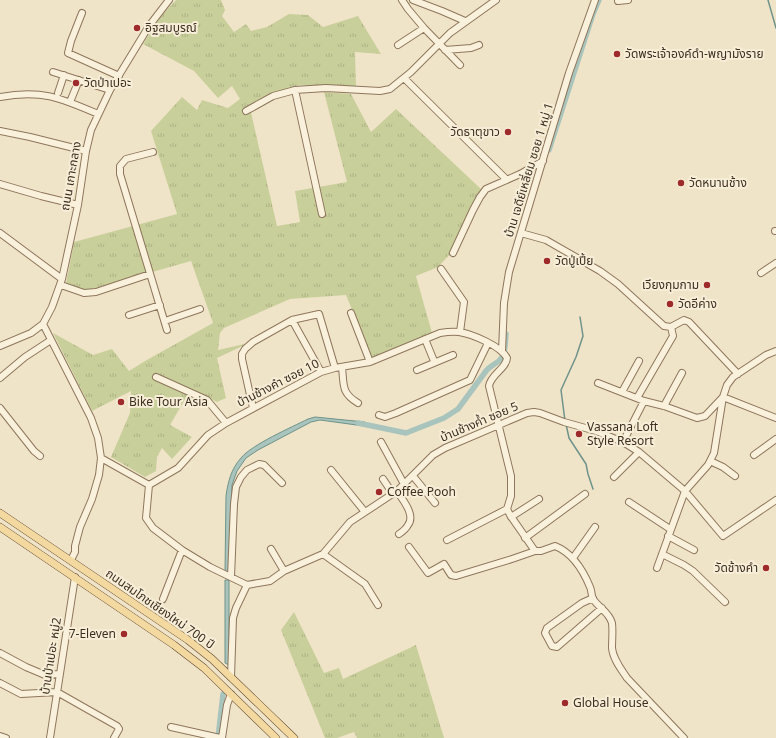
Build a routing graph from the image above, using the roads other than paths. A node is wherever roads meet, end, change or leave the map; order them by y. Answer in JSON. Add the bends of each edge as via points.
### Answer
{"nodes":[{"id":1,"x":402,"y":0,"type":"edge"},
{"id":2,"x":414,"y":0,"type":"edge"},
{"id":3,"x":496,"y":0,"type":"edge"},
{"id":4,"x":595,"y":0,"type":"edge"},
{"id":5,"x":628,"y":0,"type":"edge"},
{"id":6,"x":166,"y":1,"type":"edge"},
{"id":7,"x":618,"y":1,"type":"edge"},
{"id":8,"x":82,"y":13,"type":"dead end"},
{"id":9,"x":465,"y":21,"type":"junction"},
{"id":10,"x":424,"y":28,"type":"junction"},
{"id":11,"x":439,"y":44,"type":"junction"},
{"id":12,"x":398,"y":45,"type":"dead end"},
{"id":13,"x":479,"y":45,"type":"dead end"},
{"id":14,"x":445,"y":50,"type":"junction"},
{"id":15,"x":460,"y":65,"type":"dead end"},
{"id":16,"x":53,"y":72,"type":"dead end"},
{"id":17,"x":64,"y":75,"type":"junction"},
{"id":18,"x":119,"y":76,"type":"junction"},
{"id":19,"x":404,"y":78,"type":"junction"},
{"id":20,"x":79,"y":80,"type":"junction"},
{"id":21,"x":110,"y":90,"type":"junction"},
{"id":22,"x":295,"y":90,"type":"junction"},
{"id":23,"x":58,"y":93,"type":"dead end"},
{"id":24,"x":0,"y":97,"type":"edge"},
{"id":25,"x":70,"y":102,"type":"junction"},
{"id":26,"x":246,"y":111,"type":"dead end"},
{"id":27,"x":98,"y":114,"type":"junction"},
{"id":28,"x":0,"y":131,"type":"edge"},
{"id":29,"x":86,"y":151,"type":"junction"},
{"id":30,"x":153,"y":152,"type":"dead end"},
{"id":31,"x":543,"y":161,"type":"junction"},
{"id":32,"x":507,"y":180,"type":"junction"},
{"id":33,"x":0,"y":184,"type":"edge"},
{"id":34,"x":78,"y":205,"type":"junction"},
{"id":35,"x":322,"y":214,"type":"dead end"},
{"id":36,"x":0,"y":233,"type":"edge"},
{"id":37,"x":523,"y":234,"type":"junction"},
{"id":38,"x":453,"y":253,"type":"dead end"},
{"id":39,"x":776,"y":263,"type":"edge"},
{"id":40,"x":441,"y":269,"type":"dead end"},
{"id":41,"x":761,"y":273,"type":"dead end"},
{"id":42,"x":150,"y":274,"type":"junction"},
{"id":43,"x":62,"y":282,"type":"junction"},
{"id":44,"x":160,"y":304,"type":"junction"},
{"id":45,"x":200,"y":309,"type":"dead end"},
{"id":46,"x":351,"y":313,"type":"dead end"},
{"id":47,"x":129,"y":315,"type":"dead end"},
{"id":48,"x":164,"y":320,"type":"junction"},
{"id":49,"x":292,"y":320,"type":"junction"},
{"id":50,"x":43,"y":324,"type":"junction"},
{"id":51,"x":671,"y":328,"type":"junction"},
{"id":52,"x":167,"y":330,"type":"dead end"},
{"id":53,"x":460,"y":332,"type":"junction"},
{"id":54,"x":425,"y":339,"type":"junction"},
{"id":55,"x":51,"y":340,"type":"junction"},
{"id":56,"x":488,"y":343,"type":"junction"},
{"id":57,"x":0,"y":346,"type":"edge"},
{"id":58,"x":776,"y":351,"type":"edge"},
{"id":59,"x":504,"y":353,"type":"junction"},
{"id":60,"x":452,"y":355,"type":"dead end"},
{"id":61,"x":639,"y":361,"type":"dead end"},
{"id":62,"x":370,"y":362,"type":"junction"},
{"id":63,"x":434,"y":362,"type":"junction"},
{"id":64,"x":342,"y":367,"type":"junction"},
{"id":65,"x":335,"y":368,"type":"junction"},
{"id":66,"x":417,"y":370,"type":"dead end"},
{"id":67,"x":321,"y":372,"type":"junction"},
{"id":68,"x":682,"y":373,"type":"dead end"},
{"id":69,"x":738,"y":374,"type":"junction"},
{"id":70,"x":0,"y":378,"type":"edge"},
{"id":71,"x":156,"y":378,"type":"dead end"},
{"id":72,"x":598,"y":383,"type":"dead end"},
{"id":73,"x":622,"y":392,"type":"junction"},
{"id":74,"x":723,"y":397,"type":"junction"},
{"id":75,"x":640,"y":400,"type":"junction"},
{"id":76,"x":358,"y":403,"type":"dead end"},
{"id":77,"x":664,"y":406,"type":"junction"},
{"id":78,"x":0,"y":408,"type":"edge"},
{"id":79,"x":253,"y":408,"type":"junction"},
{"id":80,"x":776,"y":411,"type":"edge"},
{"id":81,"x":379,"y":415,"type":"dead end"},
{"id":82,"x":774,"y":417,"type":"edge"},
{"id":83,"x":226,"y":424,"type":"junction"},
{"id":84,"x":499,"y":425,"type":"junction"},
{"id":85,"x":776,"y":439,"type":"edge"},
{"id":86,"x":381,"y":442,"type":"dead end"},
{"id":87,"x":623,"y":442,"type":"junction"},
{"id":88,"x":639,"y":452,"type":"junction"},
{"id":89,"x":754,"y":455,"type":"dead end"},
{"id":90,"x":40,"y":456,"type":"dead end"},
{"id":91,"x":100,"y":458,"type":"junction"},
{"id":92,"x":710,"y":461,"type":"junction"},
{"id":93,"x":331,"y":470,"type":"dead end"},
{"id":94,"x":412,"y":476,"type":"junction"},
{"id":95,"x":735,"y":476,"type":"dead end"},
{"id":96,"x":614,"y":477,"type":"dead end"},
{"id":97,"x":383,"y":479,"type":"dead end"},
{"id":98,"x":282,"y":483,"type":"dead end"},
{"id":99,"x":404,"y":484,"type":"junction"},
{"id":100,"x":149,"y":485,"type":"junction"},
{"id":101,"x":685,"y":491,"type":"junction"},
{"id":102,"x":395,"y":492,"type":"junction"},
{"id":103,"x":585,"y":494,"type":"dead end"},
{"id":104,"x":539,"y":498,"type":"dead end"},
{"id":105,"x":776,"y":500,"type":"edge"},
{"id":106,"x":629,"y":502,"type":"dead end"},
{"id":107,"x":435,"y":503,"type":"dead end"},
{"id":108,"x":507,"y":509,"type":"junction"},
{"id":109,"x":365,"y":512,"type":"junction"},
{"id":110,"x":0,"y":513,"type":"edge"},
{"id":111,"x":511,"y":517,"type":"junction"},
{"id":112,"x":0,"y":527,"type":"edge"},
{"id":113,"x":595,"y":527,"type":"dead end"},
{"id":114,"x":669,"y":533,"type":"junction"},
{"id":115,"x":399,"y":534,"type":"dead end"},
{"id":116,"x":525,"y":538,"type":"junction"},
{"id":117,"x":447,"y":540,"type":"dead end"},
{"id":118,"x":409,"y":547,"type":"dead end"},
{"id":119,"x":271,"y":549,"type":"dead end"},
{"id":120,"x":182,"y":550,"type":"junction"},
{"id":121,"x":694,"y":550,"type":"dead end"},
{"id":122,"x":535,"y":551,"type":"junction"},
{"id":123,"x":323,"y":554,"type":"junction"},
{"id":124,"x":662,"y":554,"type":"junction"},
{"id":125,"x":573,"y":558,"type":"junction"},
{"id":126,"x":71,"y":560,"type":"junction"},
{"id":127,"x":657,"y":568,"type":"dead end"},
{"id":128,"x":284,"y":571,"type":"junction"},
{"id":129,"x":75,"y":577,"type":"junction"},
{"id":130,"x":230,"y":577,"type":"junction"},
{"id":131,"x":247,"y":585,"type":"junction"},
{"id":132,"x":593,"y":598,"type":"junction"},
{"id":133,"x":163,"y":599,"type":"dead end"},
{"id":134,"x":725,"y":602,"type":"dead end"},
{"id":135,"x":378,"y":606,"type":"dead end"},
{"id":136,"x":602,"y":608,"type":"junction"},
{"id":137,"x":0,"y":653,"type":"edge"},
{"id":138,"x":59,"y":674,"type":"junction"},
{"id":139,"x":231,"y":677,"type":"junction"},
{"id":140,"x":0,"y":683,"type":"edge"},
{"id":141,"x":57,"y":692,"type":"junction"},
{"id":142,"x":231,"y":694,"type":"junction"},
{"id":143,"x":171,"y":727,"type":"dead end"},
{"id":144,"x":0,"y":736,"type":"edge"},
{"id":145,"x":6,"y":738,"type":"edge"},
{"id":146,"x":50,"y":738,"type":"edge"},
{"id":147,"x":114,"y":738,"type":"edge"},
{"id":148,"x":221,"y":738,"type":"edge"},
{"id":149,"x":276,"y":738,"type":"edge"},
{"id":150,"x":294,"y":738,"type":"edge"},
{"id":151,"x":684,"y":738,"type":"edge"}],
"edges":[{"from":1,"to":10,"type":"street"},
{"from":2,"to":9,"type":"street"},
{"from":3,"to":9,"type":"street"},
{"from":4,"to":31,"type":"street","name":"บ้าน เจดีย์เหลี่ยม ซอย 1 หมู่ 1","via":[[569,72]]},
{"from":5,"to":7,"type":"street"},
{"from":6,"to":18,"type":"street","name":"ถนน เกาะกลาง"},
{"from":8,"to":18,"type":"street","via":[[68,53]]},
{"from":9,"to":11,"type":"street"},
{"from":10,"to":11,"type":"street"},
{"from":10,"to":12,"type":"street"},
{"from":11,"to":14,"type":"street"},
{"from":11,"to":19,"type":"street"},
{"from":13,"to":14,"type":"street"},
{"from":14,"to":15,"type":"street"},
{"from":16,"to":17,"type":"street"},
{"from":17,"to":20,"type":"street"},
{"from":17,"to":23,"type":"street"},
{"from":18,"to":21,"type":"street","name":"ถนน เกาะกลาง"},
{"from":19,"to":22,"type":"street","via":[[390,89],[380,91],[326,88]]},
{"from":19,"to":32,"type":"street"},
{"from":20,"to":21,"type":"street"},
{"from":20,"to":25,"type":"street"},
{"from":21,"to":27,"type":"street","name":"ถนน เกาะกลาง"},
{"from":22,"to":26,"type":"street","via":[[267,99]]},
{"from":22,"to":35,"type":"street"},
{"from":24,"to":25,"type":"street","via":[[43,94]]},
{"from":25,"to":27,"type":"street"},
{"from":27,"to":29,"type":"street","name":"ถนน เกาะกลาง"},
{"from":28,"to":29,"type":"street"},
{"from":29,"to":34,"type":"street","name":"ถนน เกาะกลาง"},
{"from":30,"to":42,"type":"street","via":[[126,159],[120,166],[120,174]]},
{"from":31,"to":32,"type":"street"},
{"from":31,"to":37,"type":"street","name":"บ้าน เจดีย์เหลี่ยม ซอย 1 หมู่ 1"},
{"from":32,"to":38,"type":"street","via":[[486,189],[480,197]]},
{"from":33,"to":34,"type":"street"},
{"from":34,"to":43,"type":"street","name":"ถนน เกาะกลาง"},
{"from":36,"to":43,"type":"street"},
{"from":37,"to":51,"type":"street","via":[[546,240],[600,270],[664,326]]},
{"from":37,"to":59,"type":"street","name":"บ้าน เจดีย์เหลี่ยม ซอย 1 หมู่ 1","via":[[508,280],[504,303]]},
{"from":39,"to":41,"type":"street"},
{"from":40,"to":53,"type":"street","via":[[464,302]]},
{"from":42,"to":43,"type":"street","via":[[96,292],[84,293]]},
{"from":42,"to":44,"type":"street"},
{"from":43,"to":50,"type":"street","name":"ถนน เกาะกลาง"},
{"from":44,"to":47,"type":"street"},
{"from":44,"to":48,"type":"street"},
{"from":45,"to":48,"type":"street"},
{"from":46,"to":62,"type":"street"},
{"from":48,"to":52,"type":"street"},
{"from":49,"to":65,"type":"street","via":[[319,314]]},
{"from":49,"to":67,"type":"street"},
{"from":49,"to":79,"type":"street","via":[[253,342],[242,354]]},
{"from":50,"to":55,"type":"street"},
{"from":50,"to":57,"type":"street","name":"ถนน เกาะกลาง","via":[[31,333]]},
{"from":51,"to":69,"type":"street","via":[[684,320],[689,322]]},
{"from":51,"to":75,"type":"street","via":[[674,336]]},
{"from":53,"to":54,"type":"street","name":"บ้านช้างคำ ซอย 10","via":[[440,333]]},
{"from":53,"to":56,"type":"street","name":"บ้านช้างคำ ซอย 10"},
{"from":54,"to":62,"type":"street","name":"บ้านช้างคำ ซอย 10"},
{"from":54,"to":63,"type":"street"},
{"from":55,"to":70,"type":"street"},
{"from":55,"to":91,"type":"street","via":[[94,426]]},
{"from":56,"to":59,"type":"street","name":"บ้านช้างคำ ซอย 10"},
{"from":56,"to":81,"type":"street","via":[[470,380],[396,413],[384,417]]},
{"from":58,"to":69,"type":"street","via":[[766,354]]},
{"from":59,"to":84,"type":"street","via":[[507,361],[494,375],[489,386]]},
{"from":60,"to":63,"type":"street"},
{"from":61,"to":73,"type":"street"},
{"from":62,"to":64,"type":"street","name":"บ้านช้างคำ ซอย 10"},
{"from":63,"to":66,"type":"street"},
{"from":64,"to":65,"type":"street","name":"บ้านช้างคำ ซอย 10"},
{"from":64,"to":76,"type":"street","via":[[345,392]]},
{"from":65,"to":67,"type":"street","name":"บ้านช้างคำ ซอย 10"},
{"from":67,"to":79,"type":"street","name":"บ้านช้างคำ ซอย 10"},
{"from":68,"to":77,"type":"street"},
{"from":69,"to":74,"type":"street","via":[[729,382]]},
{"from":71,"to":83,"type":"street","via":[[207,400]]},
{"from":72,"to":73,"type":"street"},
{"from":73,"to":75,"type":"street"},
{"from":74,"to":77,"type":"street","via":[[705,416],[697,418]]},
{"from":74,"to":82,"type":"street"},
{"from":74,"to":92,"type":"street","via":[[714,453]]},
{"from":75,"to":77,"type":"street"},
{"from":75,"to":87,"type":"street"},
{"from":78,"to":90,"type":"street"},
{"from":79,"to":83,"type":"street","name":"บ้านช้างคำ ซอย 10"},
{"from":80,"to":82,"type":"street"},
{"from":83,"to":100,"type":"street","name":"บ้านช้างคำ ซอย 10","via":[[208,435],[178,468]]},
{"from":84,"to":87,"type":"street","name":"บ้านช้างค้ำ ซอย 5","via":[[534,412],[591,429]]},
{"from":84,"to":94,"type":"street","name":"บ้านช้างค้ำ ซอย 5","via":[[433,455]]},
{"from":84,"to":108,"type":"street","via":[[511,476],[511,496]]},
{"from":85,"to":89,"type":"street"},
{"from":86,"to":99,"type":"street"},
{"from":87,"to":88,"type":"street","name":"บ้านช้างค้ำ ซอย 5"},
{"from":88,"to":96,"type":"street"},
{"from":88,"to":101,"type":"street","name":"บ้านช้างค้ำ ซอย 5"},
{"from":91,"to":100,"type":"street"},
{"from":91,"to":126,"type":"street","via":[[99,475]]},
{"from":92,"to":95,"type":"street"},
{"from":92,"to":101,"type":"street"},
{"from":93,"to":109,"type":"street"},
{"from":94,"to":99,"type":"street","name":"บ้านช้างค้ำ ซอย 5"},
{"from":94,"to":107,"type":"street"},
{"from":97,"to":102,"type":"street"},
{"from":98,"to":130,"type":"street","via":[[264,465],[259,464],[247,470],[241,477],[236,487],[234,504]]},
{"from":99,"to":102,"type":"street","name":"บ้านช้างค้ำ ซอย 5"},
{"from":100,"to":120,"type":"street","via":[[146,518],[153,528]]},
{"from":101,"to":105,"type":"street","name":"บ้านช้างค้ำ ซอย 5","via":[[723,536]]},
{"from":101,"to":114,"type":"street"},
{"from":102,"to":109,"type":"street","name":"บ้านช้างค้ำ ซอย 5"},
{"from":102,"to":115,"type":"street","via":[[409,511],[410,520],[408,526]]},
{"from":103,"to":116,"type":"street"},
{"from":104,"to":111,"type":"street"},
{"from":106,"to":114,"type":"street"},
{"from":108,"to":111,"type":"street"},
{"from":108,"to":117,"type":"street"},
{"from":109,"to":123,"type":"street","name":"บ้านช้างค้ำ ซอย 5","via":[[346,527]]},
{"from":110,"to":126,"type":"main road","name":"ถนนสมโภชเชียงใหม่ 700 ปี"},
{"from":111,"to":116,"type":"street"},
{"from":112,"to":129,"type":"main road","name":"ถนนสมโภชเชียงใหม่ 700 ปี"},
{"from":113,"to":125,"type":"street"},
{"from":114,"to":121,"type":"street"},
{"from":114,"to":124,"type":"street"},
{"from":116,"to":122,"type":"street"},
{"from":118,"to":122,"type":"street","via":[[428,573],[444,564],[451,575],[456,576]]},
{"from":119,"to":128,"type":"street"},
{"from":120,"to":130,"type":"street"},
{"from":120,"to":133,"type":"street"},
{"from":122,"to":125,"type":"street","via":[[555,546]]},
{"from":123,"to":128,"type":"street","name":"บ้านช้างค้ำ ซอย 5"},
{"from":123,"to":135,"type":"street","via":[[364,584]]},
{"from":124,"to":127,"type":"street"},
{"from":124,"to":134,"type":"street","via":[[689,568]]},
{"from":125,"to":132,"type":"street","via":[[588,583]]},
{"from":126,"to":139,"type":"main road","name":"ถนนสมโภชเชียงใหม่ 700 ปี","via":[[188,640]]},
{"from":128,"to":131,"type":"street","name":"บ้านช้างค้ำ ซอย 5","via":[[270,581]]},
{"from":129,"to":138,"type":"street","name":"บ้านป่าเปอะ หมู่2"},
{"from":129,"to":142,"type":"main road","name":"ถนนสมโภชเชียงใหม่ 700 ปี","via":[[174,645],[204,668]]},
{"from":130,"to":131,"type":"street"},
{"from":131,"to":139,"type":"street","via":[[233,618]]},
{"from":132,"to":136,"type":"street"},
{"from":132,"to":136,"type":"street","via":[[547,628],[545,633],[552,646],[557,646]]},
{"from":136,"to":151,"type":"street","via":[[612,623],[612,649],[620,669]]},
{"from":137,"to":138,"type":"street","via":[[26,668],[45,675]]},
{"from":138,"to":141,"type":"street","name":"บ้านป่าเปอะ หมู่2"},
{"from":139,"to":150,"type":"main road","name":"ถนนสมโภชเชียงใหม่ 700 ปี"},
{"from":140,"to":141,"type":"street","via":[[21,694]]},
{"from":141,"to":146,"type":"street","name":"บ้านป่าเปอะ หมู่2"},
{"from":141,"to":147,"type":"street","via":[[117,726],[119,729]]},
{"from":142,"to":148,"type":"street"},
{"from":142,"to":149,"type":"main road","name":"ถนนสมโภชเชียงใหม่ 700 ปี"},
{"from":143,"to":148,"type":"street"},
{"from":144,"to":145,"type":"street"}]}
